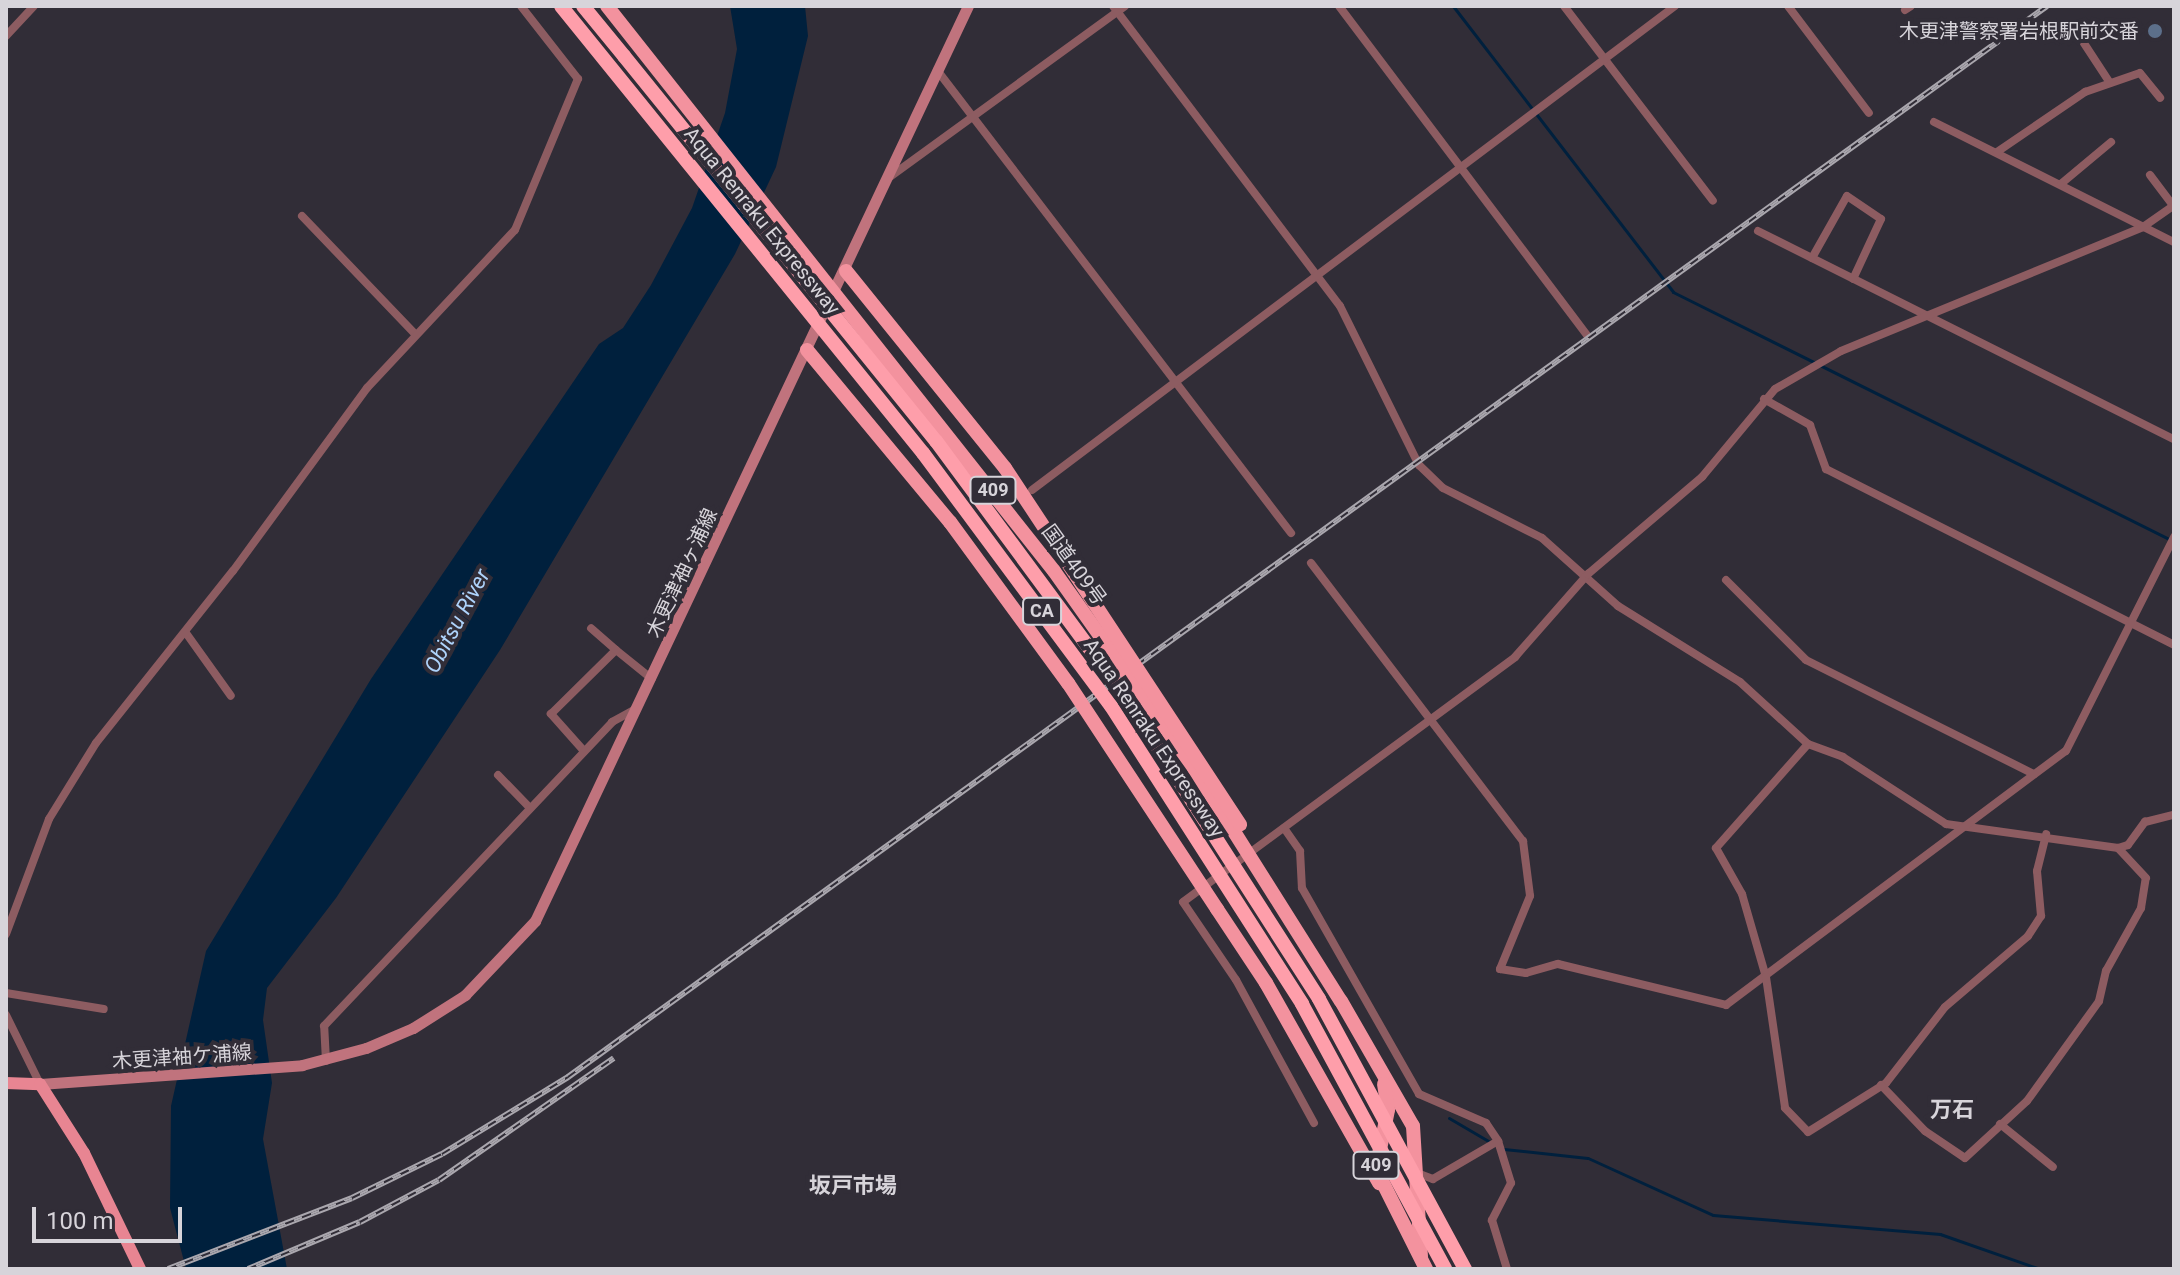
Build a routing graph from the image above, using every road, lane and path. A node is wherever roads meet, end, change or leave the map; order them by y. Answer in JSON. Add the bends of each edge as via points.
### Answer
{"nodes":[{"id":1,"x":34,"y":6,"type":"edge"},
{"id":2,"x":521,"y":6,"type":"edge"},
{"id":3,"x":561,"y":6,"type":"edge"},
{"id":4,"x":583,"y":6,"type":"edge"},
{"id":5,"x":607,"y":6,"type":"edge"},
{"id":6,"x":968,"y":6,"type":"edge"},
{"id":7,"x":1339,"y":6,"type":"edge"},
{"id":8,"x":1564,"y":6,"type":"edge"},
{"id":9,"x":1675,"y":6,"type":"edge"},
{"id":10,"x":1788,"y":6,"type":"edge"},
{"id":11,"x":1119,"y":8,"type":"edge"},
{"id":12,"x":2076,"y":31,"type":"dead end"},
{"id":13,"x":6,"y":36,"type":"edge"},
{"id":14,"x":1605,"y":59,"type":"junction"},
{"id":15,"x":937,"y":70,"type":"junction"},
{"id":16,"x":2110,"y":83,"type":"junction"},
{"id":17,"x":2160,"y":98,"type":"dead end"},
{"id":18,"x":1869,"y":113,"type":"dead end"},
{"id":19,"x":972,"y":120,"type":"junction"},
{"id":20,"x":1934,"y":122,"type":"dead end"},
{"id":21,"x":2111,"y":142,"type":"dead end"},
{"id":22,"x":1997,"y":152,"type":"junction"},
{"id":23,"x":1461,"y":168,"type":"junction"},
{"id":24,"x":2150,"y":175,"type":"dead end"},
{"id":25,"x":887,"y":180,"type":"junction"},
{"id":26,"x":2062,"y":183,"type":"junction"},
{"id":27,"x":1713,"y":201,"type":"dead end"},
{"id":28,"x":2174,"y":205,"type":"edge"},
{"id":29,"x":302,"y":216,"type":"dead end"},
{"id":30,"x":2143,"y":227,"type":"junction"},
{"id":31,"x":1758,"y":231,"type":"dead end"},
{"id":32,"x":2174,"y":242,"type":"edge"},
{"id":33,"x":1812,"y":258,"type":"junction"},
{"id":34,"x":846,"y":271,"type":"junction"},
{"id":35,"x":1318,"y":276,"type":"junction"},
{"id":36,"x":1853,"y":279,"type":"junction"},
{"id":37,"x":1925,"y":316,"type":"junction"},
{"id":38,"x":415,"y":334,"type":"junction"},
{"id":39,"x":1588,"y":336,"type":"dead end"},
{"id":40,"x":807,"y":350,"type":"junction"},
{"id":41,"x":1178,"y":384,"type":"junction"},
{"id":42,"x":1764,"y":399,"type":"junction"},
{"id":43,"x":2174,"y":439,"type":"edge"},
{"id":44,"x":1032,"y":490,"type":"dead end"},
{"id":45,"x":1291,"y":533,"type":"dead end"},
{"id":46,"x":2174,"y":537,"type":"edge"},
{"id":47,"x":1311,"y":563,"type":"dead end"},
{"id":48,"x":1588,"y":574,"type":"junction"},
{"id":49,"x":1726,"y":580,"type":"dead end"},
{"id":50,"x":2132,"y":623,"type":"junction"},
{"id":51,"x":591,"y":628,"type":"dead end"},
{"id":52,"x":186,"y":633,"type":"junction"},
{"id":53,"x":2174,"y":645,"type":"edge"},
{"id":54,"x":616,"y":650,"type":"junction"},
{"id":55,"x":652,"y":679,"type":"junction"},
{"id":56,"x":231,"y":696,"type":"dead end"},
{"id":57,"x":638,"y":708,"type":"junction"},
{"id":58,"x":1430,"y":720,"type":"junction"},
{"id":59,"x":1808,"y":744,"type":"junction"},
{"id":60,"x":584,"y":751,"type":"junction"},
{"id":61,"x":2034,"y":774,"type":"junction"},
{"id":62,"x":498,"y":775,"type":"dead end"},
{"id":63,"x":530,"y":808,"type":"junction"},
{"id":64,"x":2174,"y":815,"type":"edge"},
{"id":65,"x":1963,"y":827,"type":"junction"},
{"id":66,"x":1284,"y":828,"type":"junction"},
{"id":67,"x":2046,"y":834,"type":"junction"},
{"id":68,"x":2118,"y":848,"type":"junction"},
{"id":69,"x":1267,"y":880,"type":"junction"},
{"id":70,"x":8,"y":921,"type":"edge"},
{"id":71,"x":6,"y":934,"type":"edge"},
{"id":72,"x":1766,"y":977,"type":"junction"},
{"id":73,"x":6,"y":993,"type":"edge"},
{"id":74,"x":104,"y":1009,"type":"dead end"},
{"id":75,"x":6,"y":1015,"type":"edge"},
{"id":76,"x":326,"y":1061,"type":"junction"},
{"id":77,"x":1377,"y":1065,"type":"junction"},
{"id":78,"x":6,"y":1083,"type":"edge"},
{"id":79,"x":40,"y":1084,"type":"junction"},
{"id":80,"x":1881,"y":1085,"type":"junction"},
{"id":81,"x":1314,"y":1123,"type":"dead end"},
{"id":82,"x":2000,"y":1124,"type":"junction"},
{"id":83,"x":1498,"y":1141,"type":"junction"},
{"id":84,"x":2053,"y":1167,"type":"dead end"},
{"id":85,"x":1416,"y":1172,"type":"junction"},
{"id":86,"x":1379,"y":1183,"type":"junction"},
{"id":87,"x":1424,"y":1263,"type":"edge"},
{"id":88,"x":140,"y":1269,"type":"edge"},
{"id":89,"x":1445,"y":1269,"type":"edge"},
{"id":90,"x":1465,"y":1269,"type":"edge"},
{"id":91,"x":1507,"y":1269,"type":"edge"}],
"edges":[{"from":1,"to":13,"type":"street"},
{"from":2,"to":38,"type":"street","via":[[575,72],[577,90],[515,230]]},
{"from":3,"to":89,"type":"highway","name":"Aqua Renraku Expressway","number":"CA","bridge":true,"via":[[923,453],[1111,706],[1294,991]]},
{"from":4,"to":90,"type":"highway","name":"Aqua Renraku Expressway","number":"CA","bridge":true,"via":[[936,441],[1124,695],[1319,999]]},
{"from":5,"to":69,"type":"highway","name":"国道409号","number":"409","bridge":true,"via":[[1027,535]]},
{"from":6,"to":15,"type":"main road","name":"木更津袖ヶ浦線"},
{"from":7,"to":23,"type":"street"},
{"from":8,"to":14,"type":"street"},
{"from":9,"to":14,"type":"street"},
{"from":10,"to":18,"type":"street"},
{"from":11,"to":19,"type":"street"},
{"from":11,"to":35,"type":"street"},
{"from":12,"to":16,"type":"street"},
{"from":14,"to":23,"type":"street"},
{"from":14,"to":27,"type":"street"},
{"from":15,"to":19,"type":"street"},
{"from":15,"to":25,"type":"main road","name":"木更津袖ヶ浦線"},
{"from":16,"to":17,"type":"street","via":[[2140,73]]},
{"from":16,"to":22,"type":"street","via":[[2065,104]]},
{"from":19,"to":25,"type":"street"},
{"from":19,"to":41,"type":"street"},
{"from":20,"to":22,"type":"street"},
{"from":21,"to":26,"type":"street"},
{"from":22,"to":26,"type":"street"},
{"from":23,"to":35,"type":"street"},
{"from":23,"to":39,"type":"street"},
{"from":24,"to":28,"type":"street"},
{"from":25,"to":34,"type":"main road","name":"木更津袖ヶ浦線"},
{"from":26,"to":30,"type":"street"},
{"from":28,"to":30,"type":"street"},
{"from":29,"to":38,"type":"street"},
{"from":30,"to":32,"type":"street"},
{"from":30,"to":37,"type":"street"},
{"from":31,"to":33,"type":"street"},
{"from":33,"to":36,"type":"street"},
{"from":33,"to":36,"type":"street","via":[[1841,201],[1858,202],[1881,219]]},
{"from":34,"to":40,"type":"main road","name":"木更津袖ヶ浦線"},
{"from":34,"to":69,"type":"highway","bridge":true,"via":[[1005,468],[1226,796]]},
{"from":35,"to":41,"type":"street"},
{"from":35,"to":48,"type":"street","via":[[1340,306],[1427,475],[1542,538]]},
{"from":36,"to":37,"type":"street"},
{"from":37,"to":42,"type":"street","via":[[1841,351]]},
{"from":37,"to":43,"type":"street"},
{"from":38,"to":52,"type":"street","via":[[367,388]]},
{"from":40,"to":55,"type":"main road","name":"木更津袖ヶ浦線"},
{"from":40,"to":86,"type":"highway","bridge":true,"via":[[950,522],[1068,683],[1266,983]]},
{"from":41,"to":44,"type":"street"},
{"from":41,"to":45,"type":"street"},
{"from":42,"to":48,"type":"street","via":[[1702,477]]},
{"from":42,"to":50,"type":"street","via":[[1810,425],[1826,469]]},
{"from":46,"to":50,"type":"street"},
{"from":47,"to":58,"type":"street"},
{"from":48,"to":58,"type":"street","via":[[1515,657]]},
{"from":48,"to":59,"type":"street","via":[[1618,606],[1740,682]]},
{"from":49,"to":61,"type":"street","via":[[1806,660]]},
{"from":50,"to":53,"type":"street"},
{"from":50,"to":61,"type":"street","via":[[2072,742]]},
{"from":51,"to":54,"type":"street"},
{"from":52,"to":56,"type":"street"},
{"from":52,"to":70,"type":"street","via":[[96,743],[49,819]]},
{"from":54,"to":55,"type":"street"},
{"from":54,"to":60,"type":"street","via":[[551,714]]},
{"from":55,"to":57,"type":"main road","name":"木更津袖ヶ浦線"},
{"from":57,"to":60,"type":"street","via":[[612,722]]},
{"from":57,"to":76,"type":"main road","name":"木更津袖ヶ浦線","via":[[535,921],[445,1009],[413,1028]]},
{"from":58,"to":66,"type":"street"},
{"from":58,"to":72,"type":"street","via":[[1523,841],[1530,896],[1500,969],[1526,973],[1558,964],[1713,1005],[1733,1001]]},
{"from":59,"to":65,"type":"street","via":[[1843,757],[1946,824]]},
{"from":59,"to":72,"type":"street","via":[[1716,848],[1742,894]]},
{"from":60,"to":63,"type":"street"},
{"from":61,"to":65,"type":"street"},
{"from":62,"to":63,"type":"street"},
{"from":63,"to":76,"type":"street","via":[[324,1026]]},
{"from":64,"to":68,"type":"street","via":[[2145,822]]},
{"from":65,"to":67,"type":"street"},
{"from":65,"to":72,"type":"street"},
{"from":66,"to":81,"type":"street","via":[[1183,902],[1236,980]]},
{"from":66,"to":83,"type":"street","via":[[1300,851],[1302,888],[1419,1094],[1486,1123]]},
{"from":67,"to":68,"type":"street"},
{"from":67,"to":80,"type":"street","via":[[2037,923],[1945,1007],[1909,1059]]},
{"from":68,"to":82,"type":"street","via":[[2146,878],[2136,921],[2106,971],[2099,1001],[2045,1080]]},
{"from":69,"to":77,"type":"highway","name":"国道409号","number":"409","bridge":true},
{"from":70,"to":71,"type":"street"},
{"from":72,"to":80,"type":"street","via":[[1785,1108],[1797,1124],[1808,1132]]},
{"from":73,"to":74,"type":"street"},
{"from":75,"to":79,"type":"street"},
{"from":76,"to":79,"type":"main road","name":"木更津袖ケ浦線"},
{"from":77,"to":85,"type":"highway","name":"国道409号","number":"409","via":[[1413,1126]]},
{"from":77,"to":86,"type":"highway","name":"国道409号","number":"409","via":[[1389,1098],[1376,1153]]},
{"from":78,"to":79,"type":"main road"},
{"from":79,"to":88,"type":"main road","via":[[84,1153]]},
{"from":80,"to":82,"type":"street","via":[[1957,1156],[1970,1157]]},
{"from":82,"to":84,"type":"street"},
{"from":83,"to":85,"type":"street","via":[[1433,1179]]},
{"from":83,"to":91,"type":"street","via":[[1511,1183],[1492,1220]]},
{"from":85,"to":87,"type":"highway","name":"国道409号","number":"409"},
{"from":86,"to":87,"type":"highway","name":"国道409号","number":"409"}]}
